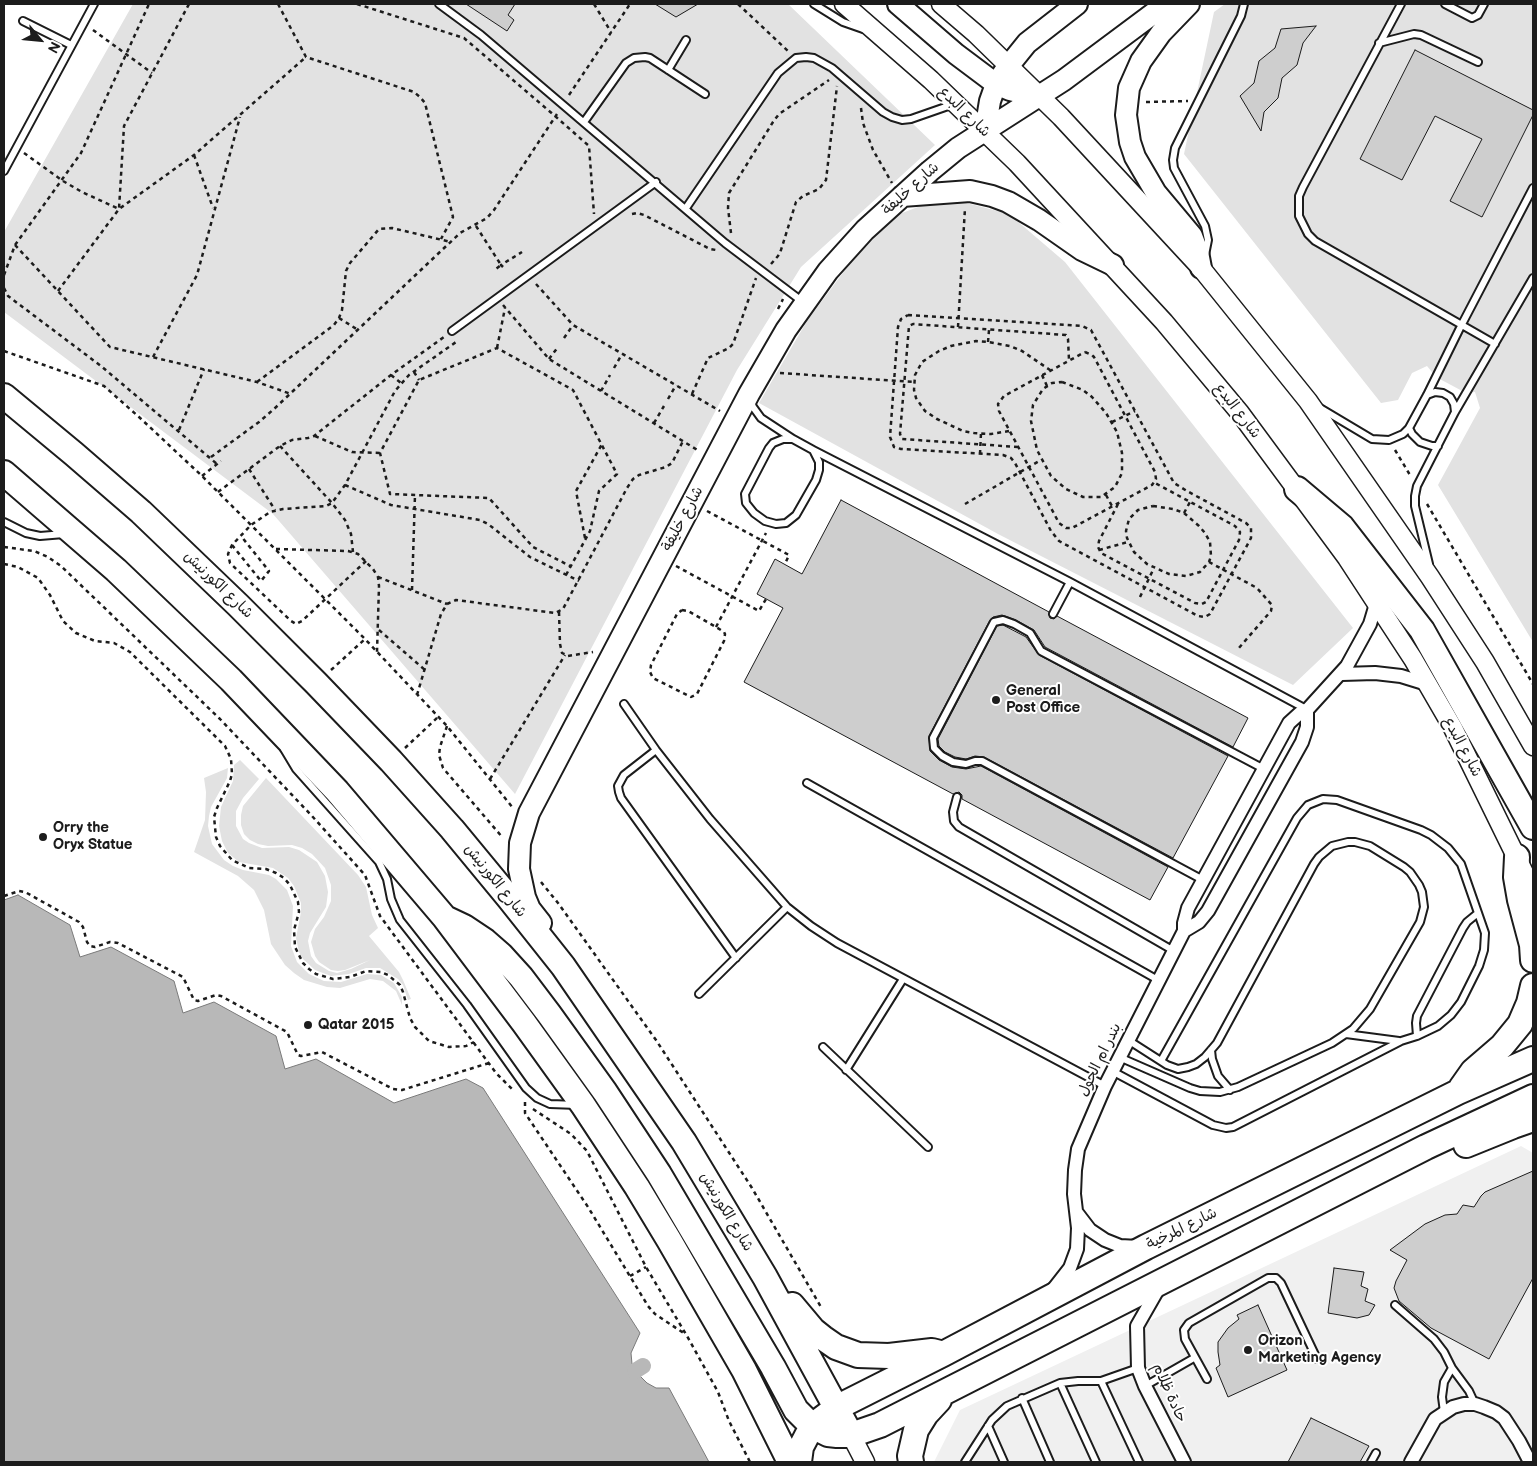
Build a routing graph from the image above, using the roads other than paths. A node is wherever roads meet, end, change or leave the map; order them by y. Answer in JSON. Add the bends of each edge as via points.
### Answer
{"nodes":[{"id":1,"x":94,"y":4,"type":"edge"},
{"id":2,"x":438,"y":4,"type":"edge"},
{"id":3,"x":814,"y":4,"type":"edge"},
{"id":4,"x":844,"y":4,"type":"edge"},
{"id":5,"x":898,"y":4,"type":"edge"},
{"id":6,"x":941,"y":4,"type":"edge"},
{"id":7,"x":1077,"y":4,"type":"edge"},
{"id":8,"x":1166,"y":4,"type":"edge"},
{"id":9,"x":1189,"y":4,"type":"edge"},
{"id":10,"x":1244,"y":4,"type":"edge"},
{"id":11,"x":1401,"y":4,"type":"edge"},
{"id":12,"x":1445,"y":4,"type":"edge"},
{"id":13,"x":1484,"y":4,"type":"edge"},
{"id":14,"x":23,"y":21,"type":"dead end"},
{"id":15,"x":881,"y":36,"type":"junction"},
{"id":16,"x":686,"y":40,"type":"dead end"},
{"id":17,"x":1379,"y":43,"type":"junction"},
{"id":18,"x":72,"y":45,"type":"junction"},
{"id":19,"x":1478,"y":62,"type":"dead end"},
{"id":20,"x":1008,"y":65,"type":"junction"},
{"id":21,"x":668,"y":70,"type":"junction"},
{"id":22,"x":996,"y":84,"type":"junction"},
{"id":23,"x":705,"y":94,"type":"dead end"},
{"id":24,"x":1039,"y":97,"type":"junction"},
{"id":25,"x":955,"y":103,"type":"junction"},
{"id":26,"x":584,"y":122,"type":"junction"},
{"id":27,"x":984,"y":131,"type":"junction"},
{"id":28,"x":4,"y":171,"type":"edge"},
{"id":29,"x":656,"y":182,"type":"junction"},
{"id":30,"x":1533,"y":188,"type":"edge"},
{"id":31,"x":902,"y":196,"type":"junction"},
{"id":32,"x":686,"y":208,"type":"junction"},
{"id":33,"x":1113,"y":265,"type":"junction"},
{"id":34,"x":1201,"y":268,"type":"junction"},
{"id":35,"x":1533,"y":278,"type":"edge"},
{"id":36,"x":804,"y":303,"type":"junction"},
{"id":37,"x":1461,"y":326,"type":"junction"},
{"id":38,"x":452,"y":331,"type":"road end"},
{"id":39,"x":1495,"y":344,"type":"junction"},
{"id":40,"x":749,"y":394,"type":"junction"},
{"id":41,"x":1427,"y":395,"type":"junction"},
{"id":42,"x":4,"y":396,"type":"edge"},
{"id":43,"x":1308,"y":401,"type":"junction"},
{"id":44,"x":1455,"y":412,"type":"junction"},
{"id":45,"x":1409,"y":428,"type":"junction"},
{"id":46,"x":796,"y":441,"type":"junction"},
{"id":47,"x":1438,"y":446,"type":"junction"},
{"id":48,"x":812,"y":450,"type":"junction"},
{"id":49,"x":4,"y":473,"type":"edge"},
{"id":50,"x":1297,"y":488,"type":"junction"},
{"id":51,"x":4,"y":522,"type":"edge"},
{"id":52,"x":74,"y":533,"type":"junction"},
{"id":53,"x":1430,"y":577,"type":"junction"},
{"id":54,"x":1070,"y":582,"type":"junction"},
{"id":55,"x":1376,"y":604,"type":"junction"},
{"id":56,"x":1053,"y":614,"type":"dead end"},
{"id":57,"x":1342,"y":674,"type":"junction"},
{"id":58,"x":1427,"y":684,"type":"junction"},
{"id":59,"x":624,"y":704,"type":"dead end"},
{"id":60,"x":1308,"y":710,"type":"junction"},
{"id":61,"x":271,"y":721,"type":"junction"},
{"id":62,"x":1533,"y":746,"type":"edge"},
{"id":63,"x":656,"y":750,"type":"junction"},
{"id":64,"x":1264,"y":769,"type":"junction"},
{"id":65,"x":807,"y":783,"type":"dead end"},
{"id":66,"x":958,"y":797,"type":"dead end"},
{"id":67,"x":1533,"y":827,"type":"edge"},
{"id":68,"x":1517,"y":856,"type":"junction"},
{"id":69,"x":1203,"y":880,"type":"junction"},
{"id":70,"x":1533,"y":891,"type":"edge"},
{"id":71,"x":787,"y":907,"type":"junction"},
{"id":72,"x":1478,"y":913,"type":"junction"},
{"id":73,"x":445,"y":918,"type":"junction"},
{"id":74,"x":1184,"y":931,"type":"junction"},
{"id":75,"x":1174,"y":951,"type":"junction"},
{"id":76,"x":736,"y":958,"type":"junction"},
{"id":77,"x":1533,"y":960,"type":"edge"},
{"id":78,"x":563,"y":966,"type":"junction"},
{"id":79,"x":903,"y":979,"type":"junction"},
{"id":80,"x":1158,"y":980,"type":"junction"},
{"id":81,"x":1533,"y":986,"type":"edge"},
{"id":82,"x":699,"y":994,"type":"dead end"},
{"id":83,"x":1346,"y":1034,"type":"junction"},
{"id":84,"x":1417,"y":1036,"type":"junction"},
{"id":85,"x":1128,"y":1040,"type":"junction"},
{"id":86,"x":1400,"y":1041,"type":"junction"},
{"id":87,"x":823,"y":1047,"type":"dead end"},
{"id":88,"x":1211,"y":1050,"type":"junction"},
{"id":89,"x":1119,"y":1057,"type":"junction"},
{"id":90,"x":1533,"y":1059,"type":"edge"},
{"id":91,"x":1162,"y":1061,"type":"junction"},
{"id":92,"x":846,"y":1070,"type":"junction"},
{"id":93,"x":1112,"y":1071,"type":"junction"},
{"id":94,"x":1105,"y":1086,"type":"junction"},
{"id":95,"x":1230,"y":1090,"type":"junction"},
{"id":96,"x":1458,"y":1092,"type":"junction"},
{"id":97,"x":1533,"y":1097,"type":"edge"},
{"id":98,"x":583,"y":1105,"type":"junction"},
{"id":99,"x":1533,"y":1119,"type":"edge"},
{"id":100,"x":928,"y":1147,"type":"dead end"},
{"id":101,"x":1426,"y":1147,"type":"junction"},
{"id":102,"x":1076,"y":1213,"type":"junction"},
{"id":103,"x":1146,"y":1247,"type":"junction"},
{"id":104,"x":765,"y":1277,"type":"junction"},
{"id":105,"x":1162,"y":1281,"type":"junction"},
{"id":106,"x":1043,"y":1301,"type":"junction"},
{"id":107,"x":1395,"y":1305,"type":"dead end"},
{"id":108,"x":943,"y":1354,"type":"junction"},
{"id":109,"x":1194,"y":1358,"type":"junction"},
{"id":110,"x":1318,"y":1359,"type":"dead end"},
{"id":111,"x":1138,"y":1368,"type":"junction"},
{"id":112,"x":1452,"y":1368,"type":"junction"},
{"id":113,"x":1207,"y":1379,"type":"dead end"},
{"id":114,"x":1100,"y":1380,"type":"junction"},
{"id":115,"x":1060,"y":1383,"type":"junction"},
{"id":116,"x":1145,"y":1386,"type":"junction"},
{"id":117,"x":946,"y":1391,"type":"junction"},
{"id":118,"x":1022,"y":1398,"type":"junction"},
{"id":119,"x":1475,"y":1404,"type":"junction"},
{"id":120,"x":836,"y":1408,"type":"junction"},
{"id":121,"x":1444,"y":1412,"type":"junction"},
{"id":122,"x":812,"y":1426,"type":"junction"},
{"id":123,"x":988,"y":1426,"type":"junction"},
{"id":124,"x":851,"y":1435,"type":"junction"},
{"id":125,"x":1376,"y":1453,"type":"dead end"},
{"id":126,"x":1531,"y":1461,"type":"edge"},
{"id":127,"x":790,"y":1462,"type":"edge"},
{"id":128,"x":799,"y":1462,"type":"edge"},
{"id":129,"x":865,"y":1462,"type":"edge"},
{"id":130,"x":911,"y":1462,"type":"edge"},
{"id":131,"x":965,"y":1462,"type":"edge"},
{"id":132,"x":1004,"y":1462,"type":"edge"},
{"id":133,"x":1050,"y":1462,"type":"edge"},
{"id":134,"x":1096,"y":1462,"type":"edge"},
{"id":135,"x":1139,"y":1462,"type":"edge"},
{"id":136,"x":1184,"y":1462,"type":"edge"},
{"id":137,"x":1371,"y":1462,"type":"edge"},
{"id":138,"x":1411,"y":1462,"type":"edge"}],
"edges":[{"from":1,"to":18,"type":"lane"},
{"from":2,"to":26,"type":"lane"},
{"from":3,"to":15,"type":"lane","via":[[843,22]]},
{"from":4,"to":15,"type":"main road","name":"شارع البدع"},
{"from":5,"to":22,"type":"main road"},
{"from":6,"to":20,"type":"main road"},
{"from":7,"to":20,"type":"main road","via":[[1026,44]]},
{"from":8,"to":24,"type":"main road","name":"شارع خليفة"},
{"from":9,"to":34,"type":"main road","via":[[1161,33],[1141,61],[1129,88],[1126,115],[1135,157],[1156,193],[1192,236]]},
{"from":10,"to":34,"type":"lane","via":[[1175,148],[1173,160],[1174,168],[1205,226],[1208,240]]},
{"from":11,"to":17,"type":"lane"},
{"from":12,"to":13,"type":"lane","via":[[1472,18],[1478,15]]},
{"from":14,"to":18,"type":"lane"},
{"from":15,"to":25,"type":"main road","name":"شارع البدع"},
{"from":16,"to":21,"type":"lane"},
{"from":17,"to":19,"type":"lane","via":[[1422,35]]},
{"from":17,"to":37,"type":"lane","via":[[1303,187],[1299,196],[1299,216],[1315,241]]},
{"from":18,"to":28,"type":"lane"},
{"from":20,"to":22,"type":"main road"},
{"from":20,"to":24,"type":"main road"},
{"from":21,"to":23,"type":"lane"},
{"from":21,"to":26,"type":"lane","via":[[650,58],[630,60]]},
{"from":22,"to":24,"type":"main road"},
{"from":22,"to":27,"type":"main road"},
{"from":24,"to":27,"type":"main road","name":"شارع خليفة"},
{"from":24,"to":34,"type":"main road"},
{"from":25,"to":27,"type":"main road","name":"شارع البدع"},
{"from":25,"to":32,"type":"lane","via":[[902,120],[882,112],[839,74],[814,58],[796,58],[778,73]]},
{"from":26,"to":29,"type":"lane"},
{"from":27,"to":31,"type":"main road","name":"شارع خليفة","via":[[958,148]]},
{"from":27,"to":33,"type":"main road","name":"شارع البدع"},
{"from":29,"to":32,"type":"lane"},
{"from":29,"to":38,"type":"lane"},
{"from":30,"to":37,"type":"lane"},
{"from":31,"to":33,"type":"main road","via":[[970,191],[992,196],[1008,202],[1082,250]]},
{"from":31,"to":36,"type":"main road","name":"شارع خليفة","via":[[865,230]]},
{"from":32,"to":36,"type":"lane","via":[[725,243]]},
{"from":33,"to":50,"type":"main road","name":"شارع البدع","via":[[1221,390]]},
{"from":34,"to":43,"type":"main road"},
{"from":35,"to":39,"type":"lane"},
{"from":36,"to":40,"type":"main road","name":"شارع خليفة"},
{"from":37,"to":39,"type":"lane"},
{"from":37,"to":41,"type":"lane"},
{"from":39,"to":44,"type":"lane"},
{"from":40,"to":46,"type":"lane","via":[[753,407],[762,418]]},
{"from":40,"to":78,"type":"main road","name":"شارع خليفة","via":[[535,800],[524,828],[518,856],[521,883],[530,909],[554,941]]},
{"from":41,"to":44,"type":"lane","via":[[1435,392],[1450,397]]},
{"from":41,"to":45,"type":"lane"},
{"from":42,"to":78,"type":"highway","name":"شارع الكورنيش","via":[[141,512],[316,682],[452,829]]},
{"from":43,"to":45,"type":"lane","via":[[1372,439],[1389,440]]},
{"from":43,"to":53,"type":"main road"},
{"from":44,"to":47,"type":"lane"},
{"from":45,"to":47,"type":"lane","via":[[1420,442]]},
{"from":46,"to":48,"type":"lane"},
{"from":46,"to":48,"type":"lane","via":[[783,439],[773,443],[746,490],[749,507],[760,518],[782,524],[796,516],[818,475],[819,462]]},
{"from":47,"to":53,"type":"lane","via":[[1420,478],[1415,496]]},
{"from":48,"to":54,"type":"lane"},
{"from":49,"to":52,"type":"highway"},
{"from":50,"to":55,"type":"main road","name":"شارع البدع"},
{"from":50,"to":67,"type":"highway","via":[[1342,528],[1422,630]]},
{"from":51,"to":52,"type":"lane","via":[[26,534]]},
{"from":52,"to":61,"type":"highway","via":[[188,637]]},
{"from":53,"to":62,"type":"main road","via":[[1485,662]]},
{"from":54,"to":56,"type":"lane"},
{"from":54,"to":60,"type":"lane"},
{"from":55,"to":57,"type":"street","name":"بندر ام الحول","via":[[1362,642]]},
{"from":55,"to":58,"type":"main road","name":"شارع البدع"},
{"from":57,"to":58,"type":"street","via":[[1375,672]]},
{"from":57,"to":60,"type":"street","name":"بندر ام الحول"},
{"from":58,"to":68,"type":"main road","name":"شارع البدع","via":[[1453,728]]},
{"from":59,"to":63,"type":"lane"},
{"from":60,"to":64,"type":"street","name":"بندر ام الحول","via":[[1289,724]]},
{"from":60,"to":74,"type":"street","name":"بندر ام الحول","via":[[1306,735],[1208,911],[1199,922]]},
{"from":61,"to":73,"type":"highway","via":[[337,790]]},
{"from":61,"to":98,"type":"lane","via":[[296,769],[379,862],[400,920],[467,1005],[526,1088],[536,1098],[550,1104]]},
{"from":63,"to":71,"type":"lane","via":[[710,819]]},
{"from":63,"to":76,"type":"lane","via":[[624,775],[618,786],[621,798]]},
{"from":64,"to":69,"type":"street","name":"بندر ام الحول"},
{"from":64,"to":69,"type":"lane","via":[[1041,651],[1030,633],[1014,624],[1003,620],[994,622],[933,738],[934,748],[953,762],[982,761]]},
{"from":65,"to":80,"type":"lane"},
{"from":66,"to":75,"type":"lane","via":[[953,812],[959,827]]},
{"from":68,"to":70,"type":"main road","name":"شارع البدع"},
{"from":68,"to":77,"type":"highway","via":[[1518,885]]},
{"from":69,"to":74,"type":"street","name":"بندر ام الحول","via":[[1188,908]]},
{"from":71,"to":76,"type":"lane"},
{"from":71,"to":79,"type":"lane","via":[[837,943]]},
{"from":72,"to":84,"type":"lane","via":[[1464,928],[1417,1016]]},
{"from":72,"to":84,"type":"lane","via":[[1485,933],[1479,966],[1451,1015],[1438,1026]]},
{"from":72,"to":91,"type":"lane","via":[[1461,864],[1440,841],[1421,830],[1330,798],[1316,801],[1301,810]]},
{"from":73,"to":98,"type":"highway"},
{"from":73,"to":122,"type":"highway","via":[[464,927],[501,955],[549,1014],[659,1174],[774,1367],[796,1410]]},
{"from":74,"to":75,"type":"street","name":"بندر ام الحول"},
{"from":75,"to":80,"type":"street","name":"بندر ام الحول"},
{"from":76,"to":82,"type":"lane"},
{"from":78,"to":104,"type":"highway","name":"شارع الكورنيش","via":[[684,1142]]},
{"from":79,"to":92,"type":"lane"},
{"from":79,"to":94,"type":"lane"},
{"from":80,"to":85,"type":"street","name":"بندر ام الحول"},
{"from":81,"to":96,"type":"highway","via":[[1530,1003],[1520,1024],[1502,1046],[1473,1071]]},
{"from":83,"to":86,"type":"lane"},
{"from":83,"to":88,"type":"lane","via":[[1370,1009],[1420,922],[1424,907],[1422,892],[1410,872],[1370,846],[1356,842],[1332,846],[1318,857]]},
{"from":83,"to":95,"type":"lane"},
{"from":84,"to":86,"type":"lane"},
{"from":85,"to":89,"type":"street","name":"بندر ام الحول"},
{"from":85,"to":91,"type":"lane"},
{"from":86,"to":93,"type":"lane","via":[[1226,1128],[1213,1125]]},
{"from":87,"to":92,"type":"lane"},
{"from":88,"to":91,"type":"lane","via":[[1188,1067],[1178,1069]]},
{"from":88,"to":95,"type":"lane","via":[[1218,1076]]},
{"from":89,"to":93,"type":"street","name":"بندر ام الحول"},
{"from":89,"to":95,"type":"lane","via":[[1190,1088],[1210,1092]]},
{"from":90,"to":96,"type":"highway","name":"شارع المرخية"},
{"from":92,"to":100,"type":"lane"},
{"from":93,"to":94,"type":"street","name":"بندر ام الحول"},
{"from":94,"to":102,"type":"street","name":"بندر ام الحول","via":[[1078,1149],[1074,1178]]},
{"from":96,"to":103,"type":"highway","name":"شارع المرخية"},
{"from":97,"to":101,"type":"highway"},
{"from":98,"to":127,"type":"highway","via":[[692,1279],[744,1370]]},
{"from":99,"to":101,"type":"highway","via":[[1457,1148],[1440,1150]]},
{"from":101,"to":105,"type":"highway"},
{"from":102,"to":103,"type":"street","via":[[1090,1230],[1105,1240],[1120,1246]]},
{"from":102,"to":106,"type":"street","name":"بندر ام الحول","via":[[1078,1237],[1075,1259]]},
{"from":103,"to":106,"type":"highway","name":"شارع المرخية"},
{"from":104,"to":108,"type":"highway","via":[[813,1330],[836,1346],[867,1356],[932,1351]]},
{"from":104,"to":120,"type":"highway","name":"شارع الكورنيش"},
{"from":105,"to":111,"type":"street","name":"حادة ظلام","via":[[1137,1326]]},
{"from":105,"to":117,"type":"highway"},
{"from":106,"to":108,"type":"highway","name":"شارع المرخية"},
{"from":107,"to":112,"type":"lane","via":[[1434,1339]]},
{"from":108,"to":120,"type":"highway","name":"شارع المرخية"},
{"from":109,"to":110,"type":"lane","via":[[1184,1334],[1186,1326],[1272,1278],[1281,1283]]},
{"from":109,"to":113,"type":"lane"},
{"from":109,"to":116,"type":"lane"},
{"from":111,"to":114,"type":"lane"},
{"from":111,"to":116,"type":"street","name":"حادة ظلام"},
{"from":112,"to":119,"type":"lane"},
{"from":112,"to":121,"type":"lane","via":[[1444,1382]]},
{"from":114,"to":115,"type":"lane"},
{"from":114,"to":135,"type":"lane"},
{"from":115,"to":118,"type":"lane"},
{"from":115,"to":134,"type":"lane"},
{"from":116,"to":136,"type":"street","name":"حادة ظلام"},
{"from":117,"to":124,"type":"highway","via":[[880,1425]]},
{"from":117,"to":130,"type":"highway","via":[[920,1421],[913,1438]]},
{"from":118,"to":123,"type":"lane","via":[[1002,1409]]},
{"from":118,"to":133,"type":"lane"},
{"from":119,"to":121,"type":"street","via":[[1464,1404]]},
{"from":119,"to":126,"type":"street","via":[[1504,1418]]},
{"from":120,"to":122,"type":"highway","name":"شارع المرخية"},
{"from":120,"to":124,"type":"highway","name":"شارع الكورنيش"},
{"from":121,"to":138,"type":"street","via":[[1435,1419]]},
{"from":122,"to":124,"type":"highway","via":[[828,1434]]},
{"from":122,"to":128,"type":"highway","via":[[801,1447]]},
{"from":123,"to":131,"type":"lane"},
{"from":123,"to":132,"type":"lane"},
{"from":124,"to":129,"type":"main road","name":"شارع الكورنيش"},
{"from":125,"to":137,"type":"lane"}]}
